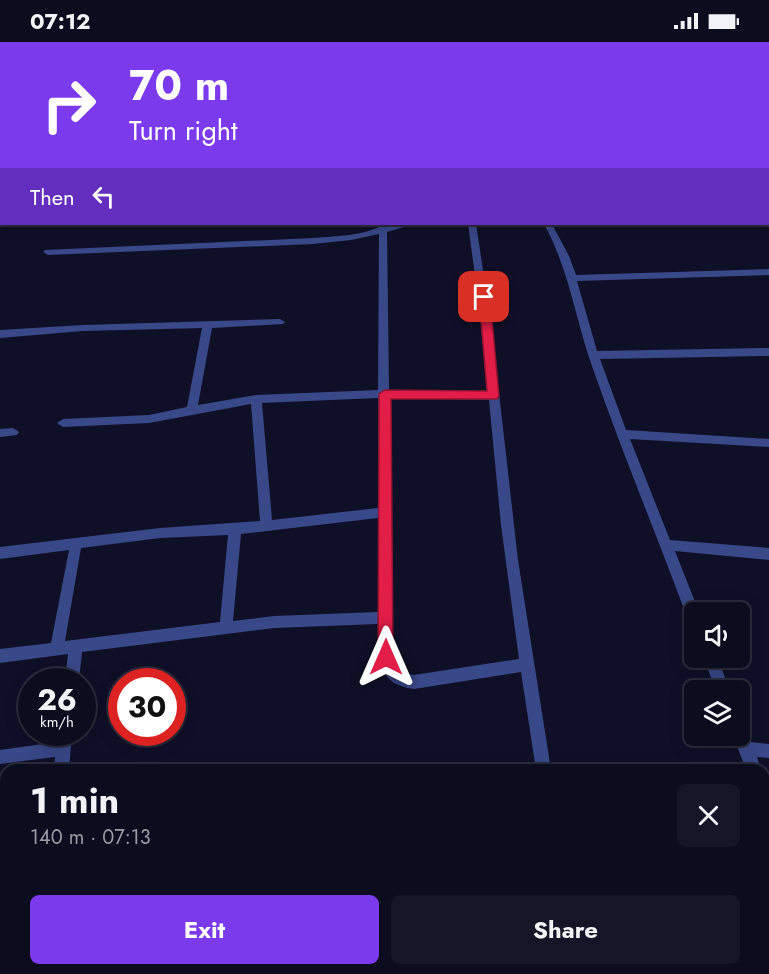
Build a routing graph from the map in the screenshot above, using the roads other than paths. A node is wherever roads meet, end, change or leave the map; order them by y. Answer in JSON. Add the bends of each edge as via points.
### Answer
{"nodes":[{"id":1,"x":403,"y":225,"type":"edge"},
{"id":2,"x":472,"y":225,"type":"edge"},
{"id":3,"x":549,"y":225,"type":"edge"},
{"id":4,"x":383,"y":228,"type":"junction"},
{"id":5,"x":48,"y":252,"type":"dead end"},
{"id":6,"x":769,"y":272,"type":"edge"},
{"id":7,"x":574,"y":278,"type":"junction"},
{"id":8,"x":280,"y":322,"type":"dead end"},
{"id":9,"x":207,"y":326,"type":"junction"},
{"id":10,"x":0,"y":334,"type":"edge"},
{"id":11,"x":769,"y":352,"type":"edge"},
{"id":12,"x":593,"y":355,"type":"junction"},
{"id":13,"x":385,"y":394,"type":"junction"},
{"id":14,"x":493,"y":396,"type":"junction"},
{"id":15,"x":256,"y":399,"type":"junction"},
{"id":16,"x":192,"y":410,"type":"junction"},
{"id":17,"x":63,"y":423,"type":"dead end"},
{"id":18,"x":14,"y":432,"type":"dead end"},
{"id":19,"x":0,"y":433,"type":"edge"},
{"id":20,"x":624,"y":434,"type":"junction"},
{"id":21,"x":769,"y":443,"type":"edge"},
{"id":22,"x":385,"y":512,"type":"junction"},
{"id":23,"x":266,"y":525,"type":"junction"},
{"id":24,"x":235,"y":529,"type":"junction"},
{"id":25,"x":76,"y":544,"type":"junction"},
{"id":26,"x":667,"y":545,"type":"junction"},
{"id":27,"x":0,"y":553,"type":"edge"},
{"id":28,"x":769,"y":554,"type":"edge"},
{"id":29,"x":688,"y":602,"type":"edge"},
{"id":30,"x":386,"y":618,"type":"junction"},
{"id":31,"x":226,"y":629,"type":"junction"},
{"id":32,"x":76,"y":648,"type":"junction"},
{"id":33,"x":57,"y":650,"type":"junction"},
{"id":34,"x":0,"y":656,"type":"edge"},
{"id":35,"x":526,"y":665,"type":"junction"},
{"id":36,"x":74,"y":668,"type":"edge"},
{"id":37,"x":745,"y":746,"type":"edge"},
{"id":38,"x":63,"y":748,"type":"joint"},
{"id":39,"x":746,"y":749,"type":"junction"},
{"id":40,"x":769,"y":751,"type":"edge"},
{"id":41,"x":0,"y":758,"type":"edge"},
{"id":42,"x":62,"y":764,"type":"edge"},
{"id":43,"x":543,"y":764,"type":"edge"},
{"id":44,"x":752,"y":764,"type":"edge"}],
"edges":[{"from":1,"to":4,"type":"street"},
{"from":2,"to":14,"type":"street","via":[[483,280]]},
{"from":3,"to":7,"type":"street"},
{"from":4,"to":5,"type":"street","via":[[351,237],[313,241]]},
{"from":4,"to":13,"type":"street"},
{"from":6,"to":7,"type":"street"},
{"from":7,"to":12,"type":"street"},
{"from":8,"to":9,"type":"street"},
{"from":9,"to":10,"type":"street"},
{"from":9,"to":16,"type":"street"},
{"from":11,"to":12,"type":"street"},
{"from":12,"to":20,"type":"street"},
{"from":13,"to":14,"type":"street"},
{"from":13,"to":15,"type":"street"},
{"from":13,"to":22,"type":"street"},
{"from":14,"to":35,"type":"street"},
{"from":15,"to":16,"type":"street"},
{"from":15,"to":23,"type":"street"},
{"from":16,"to":17,"type":"street","via":[[149,419]]},
{"from":18,"to":19,"type":"street"},
{"from":20,"to":21,"type":"street"},
{"from":20,"to":26,"type":"street"},
{"from":22,"to":23,"type":"street"},
{"from":22,"to":30,"type":"street"},
{"from":23,"to":24,"type":"street"},
{"from":24,"to":25,"type":"street","via":[[160,533]]},
{"from":24,"to":31,"type":"street"},
{"from":25,"to":27,"type":"street"},
{"from":25,"to":33,"type":"street"},
{"from":26,"to":28,"type":"street"},
{"from":26,"to":29,"type":"street"},
{"from":30,"to":31,"type":"street","via":[[274,622]]},
{"from":30,"to":35,"type":"street","via":[[386,657],[390,672],[400,680],[414,682]]},
{"from":31,"to":32,"type":"street"},
{"from":32,"to":33,"type":"street"},
{"from":32,"to":36,"type":"street"},
{"from":33,"to":34,"type":"street"},
{"from":35,"to":43,"type":"street"},
{"from":37,"to":39,"type":"street"},
{"from":38,"to":41,"type":"street"},
{"from":38,"to":42,"type":"street"},
{"from":39,"to":40,"type":"street"},
{"from":39,"to":44,"type":"street"}]}
